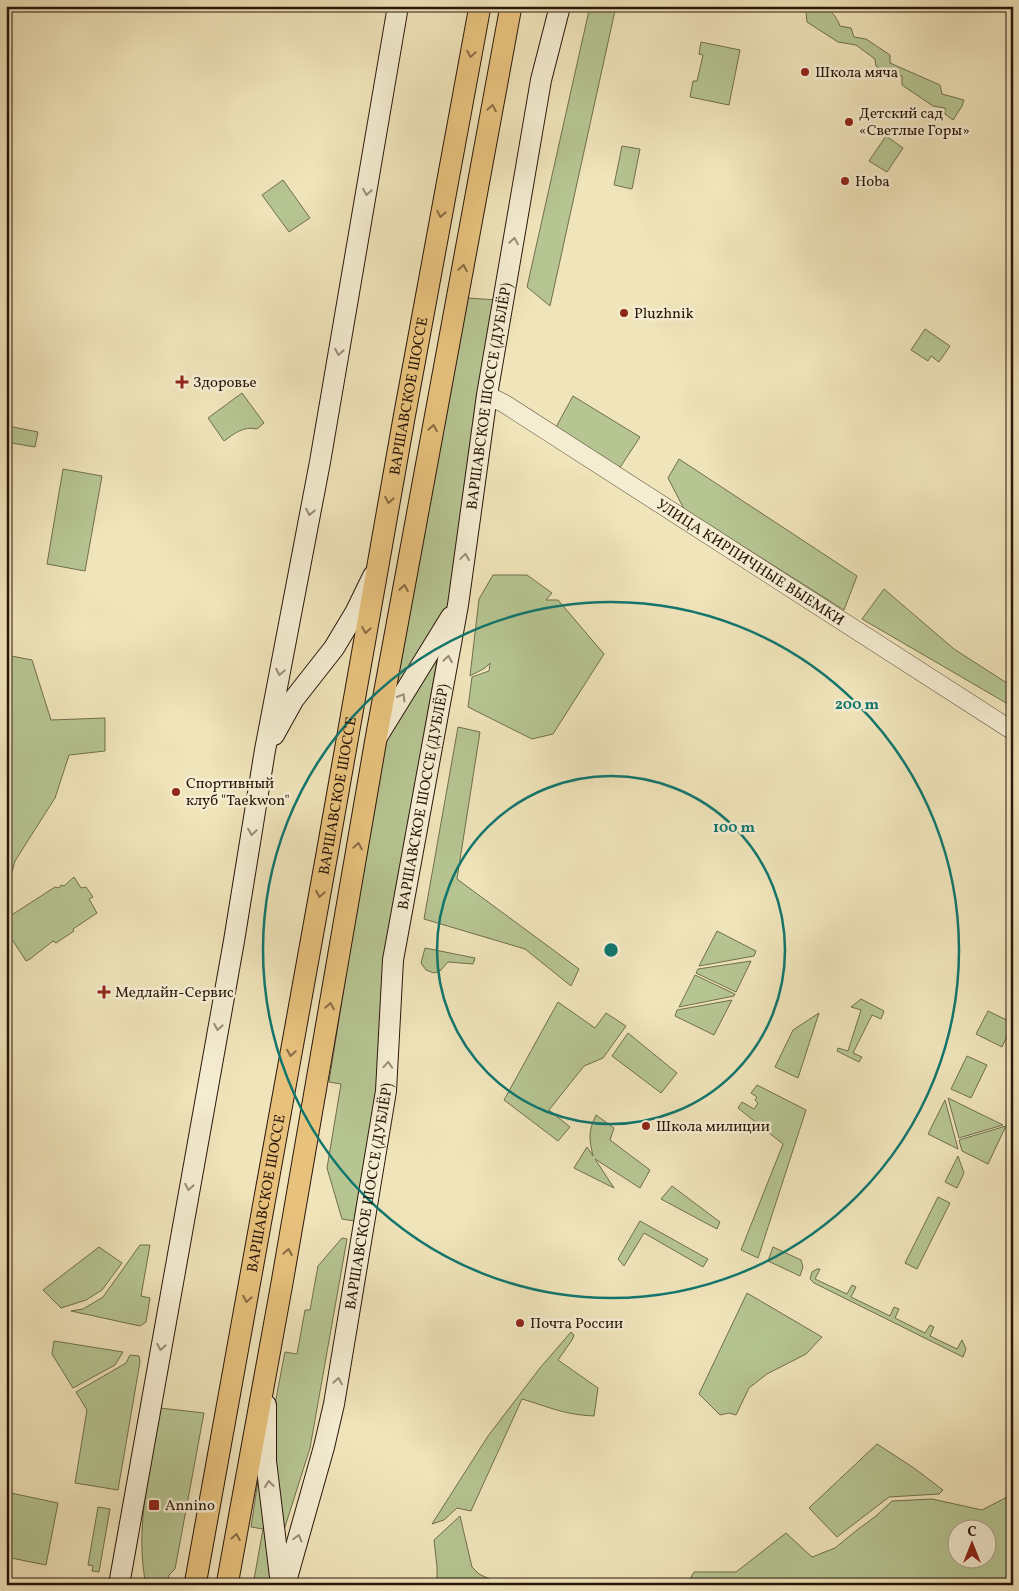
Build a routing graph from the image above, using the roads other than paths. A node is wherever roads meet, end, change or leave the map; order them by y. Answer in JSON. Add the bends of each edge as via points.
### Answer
{"nodes":[{"id":1,"x":398,"y":6,"type":"edge"},
{"id":2,"x":480,"y":6,"type":"edge"},
{"id":3,"x":511,"y":6,"type":"edge"},
{"id":4,"x":546,"y":6,"type":"edge"},
{"id":5,"x":560,"y":6,"type":"edge"},
{"id":6,"x":541,"y":80,"type":"junction"},
{"id":7,"x":487,"y":395,"type":"junction"},
{"id":8,"x":378,"y":565,"type":"junction"},
{"id":9,"x":458,"y":605,"type":"junction"},
{"id":10,"x":1013,"y":731,"type":"edge"},
{"id":11,"x":376,"y":739,"type":"junction"},
{"id":12,"x":266,"y":750,"type":"junction"},
{"id":13,"x":269,"y":1351,"type":"junction"},
{"id":14,"x":129,"y":1522,"type":"junction"},
{"id":15,"x":119,"y":1585,"type":"edge"},
{"id":16,"x":133,"y":1585,"type":"edge"},
{"id":17,"x":195,"y":1585,"type":"edge"},
{"id":18,"x":227,"y":1585,"type":"edge"},
{"id":19,"x":283,"y":1585,"type":"edge"}],
"edges":[{"from":1,"to":12,"type":"main road","one_way":true},
{"from":2,"to":8,"type":"main road","name":"ВАРШАВСКОЕ ШОССЕ","one_way":true},
{"from":11,"to":3,"type":"main road","name":"ВАРШАВСКОЕ ШОССЕ","one_way":true},
{"from":4,"to":6,"type":"main road"},
{"from":5,"to":6,"type":"main road","name":"ВАРШАВСКОЕ ШОССЕ (ДУБЛЁР)"},
{"from":7,"to":6,"type":"main road","name":"ВАРШАВСКОЕ ШОССЕ (ДУБЛЁР)","one_way":true},
{"from":9,"to":7,"type":"main road","name":"ВАРШАВСКОЕ ШОССЕ (ДУБЛЁР)","one_way":true},
{"from":7,"to":10,"type":"street","name":"УЛИЦА КИРПИЧНЫЕ ВЫЕМКИ"},
{"from":8,"to":12,"type":"main road","via":[[355,613],[338,641],[294,698]]},
{"from":8,"to":17,"type":"main road","name":"ВАРШАВСКОЕ ШОССЕ","one_way":true},
{"from":11,"to":9,"type":"main road","one_way":true},
{"from":19,"to":9,"type":"main road","name":"ВАРШАВСКОЕ ШОССЕ (ДУБЛЁР)","one_way":true,"via":[[334,1404],[386,1091],[393,960]]},
{"from":13,"to":11,"type":"main road","name":"ВАРШАВСКОЕ ШОССЕ","one_way":true},
{"from":12,"to":14,"type":"main road","one_way":true},
{"from":18,"to":13,"type":"main road","name":"ВАРШАВСКОЕ ШОССЕ","one_way":true},
{"from":19,"to":13,"type":"main road","one_way":true,"via":[[266,1461]]},
{"from":14,"to":15,"type":"main road"},
{"from":14,"to":16,"type":"main road"}]}
